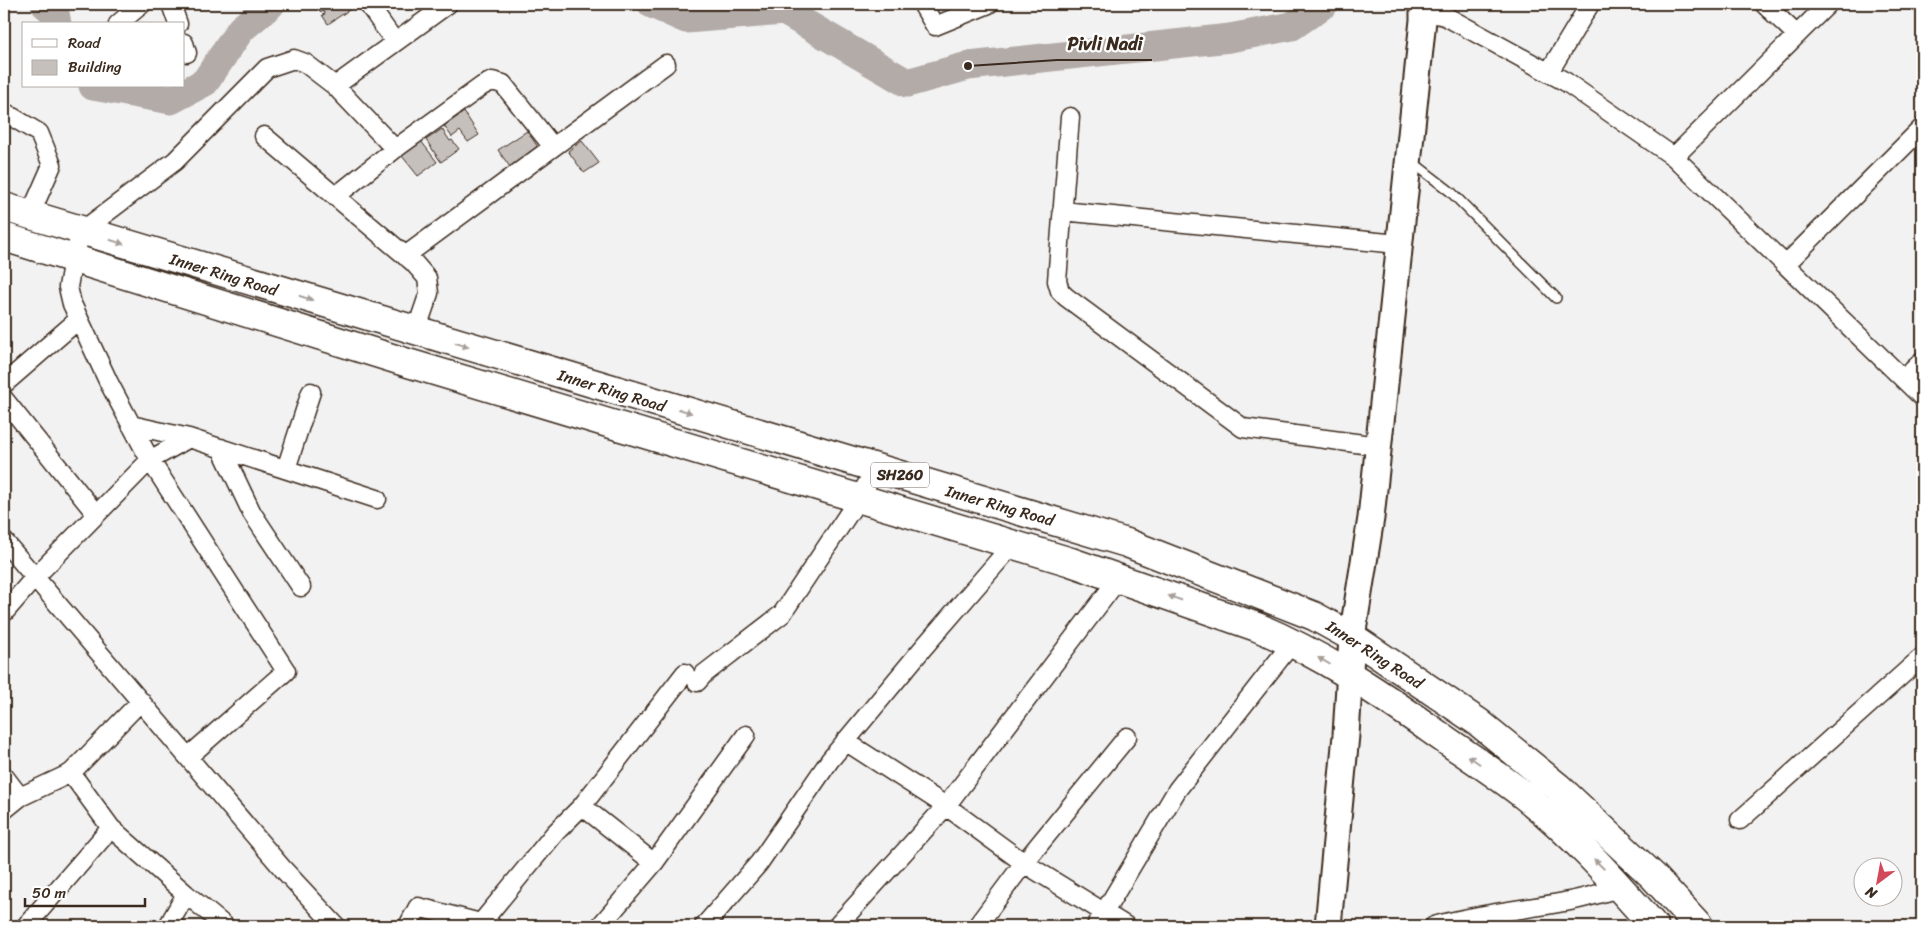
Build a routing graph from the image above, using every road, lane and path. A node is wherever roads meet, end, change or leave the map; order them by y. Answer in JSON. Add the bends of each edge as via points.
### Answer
{"nodes":[{"id":1,"x":142,"y":4,"type":"edge"},
{"id":2,"x":171,"y":4,"type":"edge"},
{"id":3,"x":368,"y":4,"type":"edge"},
{"id":4,"x":448,"y":4,"type":"edge"},
{"id":5,"x":922,"y":4,"type":"edge"},
{"id":6,"x":989,"y":4,"type":"edge"},
{"id":7,"x":1590,"y":4,"type":"edge"},
{"id":8,"x":1764,"y":4,"type":"edge"},
{"id":9,"x":1828,"y":4,"type":"edge"},
{"id":10,"x":1423,"y":7,"type":"edge"},
{"id":11,"x":120,"y":22,"type":"edge"},
{"id":12,"x":177,"y":22,"type":"edge"},
{"id":13,"x":1797,"y":35,"type":"junction"},
{"id":14,"x":395,"y":42,"type":"junction"},
{"id":15,"x":666,"y":64,"type":"dead end"},
{"id":16,"x":1549,"y":72,"type":"junction"},
{"id":17,"x":335,"y":86,"type":"junction"},
{"id":18,"x":4,"y":112,"type":"edge"},
{"id":19,"x":1070,"y":117,"type":"dead end"},
{"id":20,"x":1922,"y":128,"type":"edge"},
{"id":21,"x":264,"y":136,"type":"dead end"},
{"id":22,"x":553,"y":147,"type":"junction"},
{"id":23,"x":395,"y":149,"type":"junction"},
{"id":24,"x":1674,"y":157,"type":"junction"},
{"id":25,"x":1408,"y":160,"type":"junction"},
{"id":26,"x":336,"y":196,"type":"junction"},
{"id":27,"x":4,"y":207,"type":"edge"},
{"id":28,"x":1062,"y":211,"type":"junction"},
{"id":29,"x":30,"y":215,"type":"junction"},
{"id":30,"x":82,"y":231,"type":"junction"},
{"id":31,"x":4,"y":238,"type":"edge"},
{"id":32,"x":1398,"y":244,"type":"junction"},
{"id":33,"x":405,"y":256,"type":"junction"},
{"id":34,"x":73,"y":259,"type":"junction"},
{"id":35,"x":1786,"y":264,"type":"junction"},
{"id":36,"x":1556,"y":298,"type":"dead end"},
{"id":37,"x":79,"y":319,"type":"junction"},
{"id":38,"x":416,"y":331,"type":"junction"},
{"id":39,"x":1922,"y":361,"type":"edge"},
{"id":40,"x":1904,"y":379,"type":"junction"},
{"id":41,"x":4,"y":384,"type":"edge"},
{"id":42,"x":311,"y":392,"type":"dead end"},
{"id":43,"x":1922,"y":397,"type":"edge"},
{"id":44,"x":4,"y":400,"type":"edge"},
{"id":45,"x":131,"y":425,"type":"junction"},
{"id":46,"x":189,"y":438,"type":"junction"},
{"id":47,"x":1378,"y":446,"type":"junction"},
{"id":48,"x":221,"y":448,"type":"junction"},
{"id":49,"x":150,"y":460,"type":"junction"},
{"id":50,"x":876,"y":468,"type":"junction"},
{"id":51,"x":286,"y":469,"type":"junction"},
{"id":52,"x":859,"y":498,"type":"junction"},
{"id":53,"x":377,"y":499,"type":"dead end"},
{"id":54,"x":96,"y":514,"type":"junction"},
{"id":55,"x":4,"y":541,"type":"edge"},
{"id":56,"x":1013,"y":544,"type":"junction"},
{"id":57,"x":35,"y":577,"type":"junction"},
{"id":58,"x":1119,"y":578,"type":"junction"},
{"id":59,"x":301,"y":587,"type":"dead end"},
{"id":60,"x":4,"y":613,"type":"edge"},
{"id":61,"x":1352,"y":637,"type":"junction"},
{"id":62,"x":1292,"y":643,"type":"junction"},
{"id":63,"x":1922,"y":657,"type":"edge"},
{"id":64,"x":1350,"y":675,"type":"junction"},
{"id":65,"x":141,"y":702,"type":"junction"},
{"id":66,"x":746,"y":735,"type":"dead end"},
{"id":67,"x":1127,"y":738,"type":"dead end"},
{"id":68,"x":845,"y":741,"type":"junction"},
{"id":69,"x":188,"y":757,"type":"junction"},
{"id":70,"x":71,"y":773,"type":"junction"},
{"id":71,"x":4,"y":776,"type":"edge"},
{"id":72,"x":20,"y":797,"type":"junction"},
{"id":73,"x":582,"y":806,"type":"junction"},
{"id":74,"x":946,"y":806,"type":"junction"},
{"id":75,"x":4,"y":810,"type":"edge"},
{"id":76,"x":1740,"y":820,"type":"dead end"},
{"id":77,"x":111,"y":828,"type":"junction"},
{"id":78,"x":654,"y":863,"type":"junction"},
{"id":79,"x":1024,"y":863,"type":"junction"},
{"id":80,"x":1621,"y":888,"type":"junction"},
{"id":81,"x":186,"y":894,"type":"junction"},
{"id":82,"x":1100,"y":919,"type":"edge"},
{"id":83,"x":488,"y":925,"type":"edge"},
{"id":84,"x":26,"y":926,"type":"edge"},
{"id":85,"x":168,"y":926,"type":"edge"},
{"id":86,"x":225,"y":926,"type":"edge"},
{"id":87,"x":336,"y":926,"type":"edge"},
{"id":88,"x":407,"y":926,"type":"edge"},
{"id":89,"x":600,"y":926,"type":"edge"},
{"id":90,"x":704,"y":926,"type":"edge"},
{"id":91,"x":837,"y":926,"type":"edge"},
{"id":92,"x":977,"y":926,"type":"edge"},
{"id":93,"x":1126,"y":926,"type":"edge"},
{"id":94,"x":1328,"y":926,"type":"edge"},
{"id":95,"x":1434,"y":926,"type":"edge"},
{"id":96,"x":1654,"y":926,"type":"edge"},
{"id":97,"x":1699,"y":926,"type":"edge"}],
"edges":[{"from":1,"to":11,"type":"street"},
{"from":2,"to":12,"type":"street"},
{"from":3,"to":14,"type":"street"},
{"from":4,"to":14,"type":"street"},
{"from":5,"to":6,"type":"street","via":[[935,26]]},
{"from":7,"to":16,"type":"street"},
{"from":8,"to":13,"type":"street"},
{"from":9,"to":13,"type":"street"},
{"from":10,"to":16,"type":"street"},
{"from":10,"to":25,"type":"street"},
{"from":13,"to":24,"type":"street"},
{"from":14,"to":17,"type":"street"},
{"from":15,"to":22,"type":"street"},
{"from":16,"to":24,"type":"street"},
{"from":17,"to":23,"type":"street"},
{"from":17,"to":30,"type":"street","via":[[305,63],[294,59],[267,68],[175,161]]},
{"from":18,"to":29,"type":"street","via":[[39,133],[52,165]]},
{"from":19,"to":28,"type":"street"},
{"from":20,"to":35,"type":"street"},
{"from":21,"to":26,"type":"street"},
{"from":22,"to":23,"type":"street","via":[[503,84],[492,81]]},
{"from":22,"to":33,"type":"street"},
{"from":23,"to":26,"type":"street"},
{"from":24,"to":35,"type":"street"},
{"from":25,"to":32,"type":"street"},
{"from":25,"to":36,"type":"lane","via":[[1451,192]]},
{"from":26,"to":33,"type":"street"},
{"from":27,"to":29,"type":"highway","name":"Inner Ring Road","number":"SH260"},
{"from":28,"to":32,"type":"street"},
{"from":28,"to":47,"type":"street","via":[[1057,281],[1066,298],[1242,428]]},
{"from":29,"to":30,"type":"highway","name":"Inner Ring Road","number":"SH260"},
{"from":30,"to":34,"type":"street"},
{"from":30,"to":38,"type":"highway","name":"Inner Ring Road","number":"SH260","one_way":true},
{"from":31,"to":34,"type":"highway","name":"Inner Ring Road","number":"SH260"},
{"from":32,"to":47,"type":"street"},
{"from":33,"to":38,"type":"street","via":[[427,278],[429,293]]},
{"from":34,"to":37,"type":"street","via":[[68,287]]},
{"from":34,"to":52,"type":"highway","name":"Inner Ring Road","number":"SH260"},
{"from":35,"to":40,"type":"street"},
{"from":37,"to":41,"type":"street"},
{"from":37,"to":45,"type":"street"},
{"from":38,"to":50,"type":"highway","name":"Inner Ring Road","number":"SH260","one_way":true},
{"from":39,"to":40,"type":"street"},
{"from":40,"to":43,"type":"street"},
{"from":42,"to":51,"type":"street"},
{"from":44,"to":54,"type":"street"},
{"from":45,"to":46,"type":"street"},
{"from":45,"to":49,"type":"street"},
{"from":46,"to":48,"type":"street"},
{"from":46,"to":49,"type":"street"},
{"from":47,"to":61,"type":"street","via":[[1371,518]]},
{"from":48,"to":51,"type":"street"},
{"from":48,"to":59,"type":"street","via":[[252,513]]},
{"from":49,"to":54,"type":"street"},
{"from":49,"to":69,"type":"street","via":[[286,671]]},
{"from":50,"to":52,"type":"street"},
{"from":50,"to":61,"type":"highway","name":"Inner Ring Road","number":"SH260","via":[[1127,543],[1314,616]]},
{"from":51,"to":53,"type":"street"},
{"from":52,"to":56,"type":"highway","name":"Inner Ring Road","number":"SH260"},
{"from":52,"to":73,"type":"street","via":[[782,614],[704,674],[691,677]]},
{"from":54,"to":57,"type":"street"},
{"from":55,"to":57,"type":"street"},
{"from":56,"to":58,"type":"highway","name":"Inner Ring Road","number":"SH260"},
{"from":56,"to":68,"type":"street"},
{"from":57,"to":60,"type":"street"},
{"from":57,"to":65,"type":"street"},
{"from":62,"to":58,"type":"highway","name":"Inner Ring Road","number":"SH260","one_way":true,"via":[[1257,627]]},
{"from":58,"to":74,"type":"street"},
{"from":61,"to":64,"type":"street"},
{"from":61,"to":97,"type":"highway","name":"Inner Ring Road","number":"SH260","via":[[1478,722],[1558,787],[1653,876]]},
{"from":64,"to":62,"type":"highway","name":"Inner Ring Road","number":"SH260","one_way":true},
{"from":62,"to":82,"type":"street","via":[[1177,790]]},
{"from":63,"to":76,"type":"street"},
{"from":80,"to":64,"type":"highway","name":"Inner Ring Road","number":"SH260","one_way":true,"via":[[1580,845],[1525,797]]},
{"from":64,"to":94,"type":"street"},
{"from":65,"to":69,"type":"street"},
{"from":65,"to":70,"type":"street"},
{"from":66,"to":78,"type":"street"},
{"from":67,"to":79,"type":"street"},
{"from":68,"to":74,"type":"street"},
{"from":68,"to":90,"type":"street","via":[[759,863]]},
{"from":69,"to":87,"type":"street"},
{"from":70,"to":72,"type":"street"},
{"from":70,"to":77,"type":"street"},
{"from":71,"to":72,"type":"street"},
{"from":72,"to":75,"type":"street"},
{"from":73,"to":78,"type":"street"},
{"from":73,"to":83,"type":"street","via":[[555,834]]},
{"from":74,"to":79,"type":"street"},
{"from":74,"to":91,"type":"street"},
{"from":77,"to":81,"type":"street"},
{"from":77,"to":84,"type":"street"},
{"from":78,"to":89,"type":"street"},
{"from":79,"to":82,"type":"street"},
{"from":79,"to":92,"type":"street"},
{"from":80,"to":95,"type":"street","via":[[1566,902],[1467,917]]},
{"from":80,"to":96,"type":"highway","name":"Inner Ring Road","number":"SH260"},
{"from":81,"to":85,"type":"street"},
{"from":81,"to":86,"type":"street"},
{"from":82,"to":93,"type":"street"},
{"from":83,"to":88,"type":"street","via":[[418,907]]}]}
